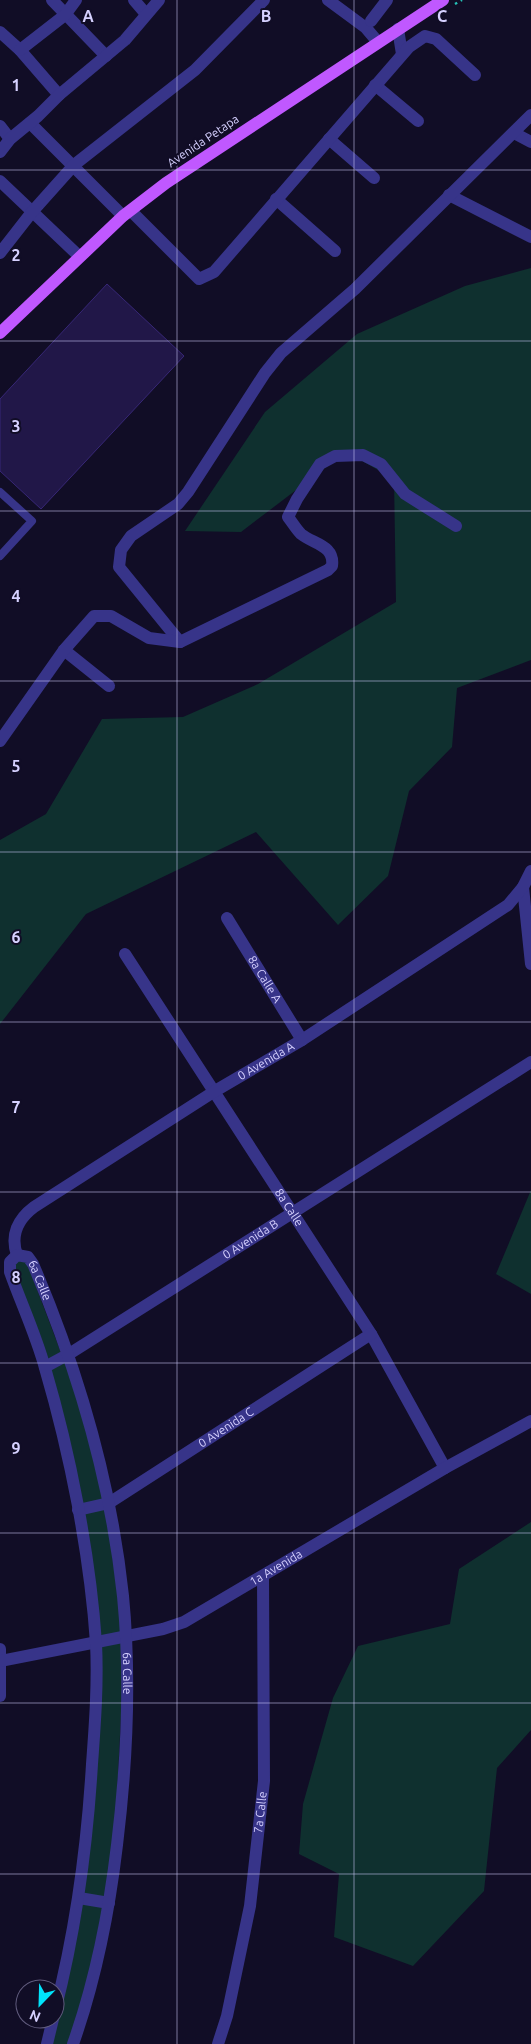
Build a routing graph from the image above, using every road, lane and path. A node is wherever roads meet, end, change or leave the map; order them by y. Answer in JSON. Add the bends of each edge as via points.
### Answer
{"nodes":[{"id":1,"x":52,"y":0,"type":"edge"},
{"id":2,"x":76,"y":0,"type":"edge"},
{"id":3,"x":134,"y":0,"type":"edge"},
{"id":4,"x":159,"y":0,"type":"edge"},
{"id":5,"x":264,"y":0,"type":"edge"},
{"id":6,"x":328,"y":0,"type":"edge"},
{"id":7,"x":387,"y":0,"type":"edge"},
{"id":8,"x":443,"y":0,"type":"edge"},
{"id":9,"x":146,"y":14,"type":"junction"},
{"id":10,"x":65,"y":15,"type":"junction"},
{"id":11,"x":371,"y":21,"type":"dead end"},
{"id":12,"x":398,"y":29,"type":"junction"},
{"id":13,"x":0,"y":32,"type":"edge"},
{"id":14,"x":377,"y":41,"type":"junction"},
{"id":15,"x":20,"y":50,"type":"junction"},
{"id":16,"x":402,"y":54,"type":"junction"},
{"id":17,"x":106,"y":56,"type":"junction"},
{"id":18,"x":475,"y":75,"type":"dead end"},
{"id":19,"x":375,"y":85,"type":"junction"},
{"id":20,"x":58,"y":95,"type":"junction"},
{"id":21,"x":531,"y":114,"type":"edge"},
{"id":22,"x":418,"y":122,"type":"dead end"},
{"id":23,"x":30,"y":123,"type":"junction"},
{"id":24,"x":0,"y":126,"type":"edge"},
{"id":25,"x":514,"y":133,"type":"junction"},
{"id":26,"x":10,"y":139,"type":"junction"},
{"id":27,"x":329,"y":139,"type":"junction"},
{"id":28,"x":531,"y":142,"type":"edge"},
{"id":29,"x":0,"y":152,"type":"edge"},
{"id":30,"x":74,"y":165,"type":"junction"},
{"id":31,"x":374,"y":178,"type":"dead end"},
{"id":32,"x":0,"y":181,"type":"edge"},
{"id":33,"x":449,"y":195,"type":"junction"},
{"id":34,"x":276,"y":199,"type":"junction"},
{"id":35,"x":32,"y":212,"type":"junction"},
{"id":36,"x":127,"y":214,"type":"junction"},
{"id":37,"x":531,"y":237,"type":"edge"},
{"id":38,"x":335,"y":251,"type":"dead end"},
{"id":39,"x":0,"y":253,"type":"edge"},
{"id":40,"x":78,"y":256,"type":"junction"},
{"id":41,"x":0,"y":332,"type":"edge"},
{"id":42,"x":0,"y":492,"type":"edge"},
{"id":43,"x":456,"y":526,"type":"dead end"},
{"id":44,"x":0,"y":556,"type":"edge"},
{"id":45,"x":180,"y":642,"type":"junction"},
{"id":46,"x":64,"y":650,"type":"junction"},
{"id":47,"x":109,"y":686,"type":"dead end"},
{"id":48,"x":0,"y":742,"type":"edge"},
{"id":49,"x":531,"y":871,"type":"edge"},
{"id":50,"x":523,"y":887,"type":"junction"},
{"id":51,"x":227,"y":918,"type":"dead end"},
{"id":52,"x":125,"y":954,"type":"dead end"},
{"id":53,"x":531,"y":964,"type":"edge"},
{"id":54,"x":302,"y":1040,"type":"junction"},
{"id":55,"x":531,"y":1062,"type":"edge"},
{"id":56,"x":214,"y":1090,"type":"junction"},
{"id":57,"x":293,"y":1211,"type":"junction"},
{"id":58,"x":18,"y":1255,"type":"junction"},
{"id":59,"x":371,"y":1334,"type":"junction"},
{"id":60,"x":69,"y":1354,"type":"junction"},
{"id":61,"x":45,"y":1367,"type":"junction"},
{"id":62,"x":531,"y":1421,"type":"edge"},
{"id":63,"x":445,"y":1468,"type":"junction"},
{"id":64,"x":109,"y":1503,"type":"junction"},
{"id":65,"x":78,"y":1510,"type":"junction"},
{"id":66,"x":262,"y":1576,"type":"junction"},
{"id":67,"x":125,"y":1635,"type":"junction"},
{"id":68,"x":96,"y":1642,"type":"junction"},
{"id":69,"x":0,"y":1657,"type":"edge"},
{"id":70,"x":0,"y":1696,"type":"edge"},
{"id":71,"x":78,"y":1898,"type":"junction"},
{"id":72,"x":109,"y":1903,"type":"junction"},
{"id":73,"x":62,"y":1979,"type":"edge"},
{"id":74,"x":51,"y":2029,"type":"edge"},
{"id":75,"x":47,"y":2044,"type":"edge"},
{"id":76,"x":73,"y":2044,"type":"edge"},
{"id":77,"x":218,"y":2044,"type":"edge"}],
"edges":[{"from":1,"to":10,"type":"street"},
{"from":2,"to":10,"type":"street"},
{"from":3,"to":9,"type":"street"},
{"from":4,"to":9,"type":"street"},
{"from":5,"to":30,"type":"street","via":[[195,70]]},
{"from":6,"to":14,"type":"street","via":[[366,28]]},
{"from":7,"to":11,"type":"street"},
{"from":8,"to":12,"type":"main road","name":"Avenida Petapa"},
{"from":9,"to":17,"type":"street","via":[[125,40]]},
{"from":10,"to":15,"type":"street"},
{"from":10,"to":17,"type":"street"},
{"from":12,"to":14,"type":"main road","name":"Avenida Petapa"},
{"from":12,"to":16,"type":"street"},
{"from":13,"to":15,"type":"street"},
{"from":14,"to":36,"type":"main road","name":"Avenida Petapa","via":[[166,182]]},
{"from":15,"to":20,"type":"street"},
{"from":16,"to":18,"type":"street","via":[[425,36],[430,37],[460,59]]},
{"from":16,"to":19,"type":"street"},
{"from":17,"to":20,"type":"street"},
{"from":19,"to":22,"type":"street"},
{"from":19,"to":27,"type":"street"},
{"from":20,"to":23,"type":"street"},
{"from":21,"to":25,"type":"street"},
{"from":23,"to":26,"type":"street"},
{"from":23,"to":30,"type":"street"},
{"from":24,"to":26,"type":"street"},
{"from":25,"to":28,"type":"street"},
{"from":25,"to":33,"type":"street"},
{"from":26,"to":29,"type":"street"},
{"from":27,"to":31,"type":"street"},
{"from":27,"to":34,"type":"street"},
{"from":30,"to":35,"type":"street"},
{"from":30,"to":36,"type":"street"},
{"from":32,"to":35,"type":"street"},
{"from":33,"to":37,"type":"street"},
{"from":33,"to":45,"type":"street","via":[[356,290],[281,354],[265,373],[188,492],[178,504],[131,536],[121,550],[120,567]]},
{"from":34,"to":36,"type":"street","via":[[214,272],[199,279]]},
{"from":34,"to":38,"type":"street"},
{"from":35,"to":39,"type":"street"},
{"from":35,"to":40,"type":"street"},
{"from":36,"to":40,"type":"main road","name":"Avenida Petapa"},
{"from":40,"to":41,"type":"main road","name":"Avenida Petapa"},
{"from":42,"to":44,"type":"lane","via":[[32,521]]},
{"from":43,"to":45,"type":"street","via":[[405,494],[381,464],[362,456],[335,456],[320,464],[288,517],[301,534],[329,551],[332,566]]},
{"from":45,"to":46,"type":"street","via":[[149,638],[105,615],[94,616]]},
{"from":46,"to":47,"type":"street"},
{"from":46,"to":48,"type":"street"},
{"from":49,"to":50,"type":"street","name":"0 Avenida A"},
{"from":50,"to":53,"type":"street"},
{"from":50,"to":54,"type":"street","name":"0 Avenida A","via":[[508,905]]},
{"from":51,"to":54,"type":"street","name":"8a Calle A"},
{"from":52,"to":56,"type":"street","name":"8a Calle"},
{"from":54,"to":56,"type":"street","name":"0 Avenida A"},
{"from":55,"to":57,"type":"street","name":"0 Avenida B"},
{"from":56,"to":57,"type":"street","name":"8a Calle"},
{"from":56,"to":58,"type":"street","name":"0 Avenida A","via":[[25,1214],[16,1228]]},
{"from":57,"to":59,"type":"street","name":"8a Calle"},
{"from":57,"to":60,"type":"street","name":"0 Avenida B"},
{"from":58,"to":60,"type":"street","name":"6a Calle","via":[[28,1257],[33,1264]]},
{"from":58,"to":61,"type":"street","name":"6a Calle","via":[[10,1262],[10,1272]]},
{"from":59,"to":63,"type":"street","name":"8a Calle"},
{"from":59,"to":64,"type":"street","name":"0 Avenida C"},
{"from":60,"to":61,"type":"street","name":"0 Avenida B"},
{"from":60,"to":64,"type":"street","name":"6a Calle"},
{"from":61,"to":65,"type":"street","name":"6a Calle"},
{"from":62,"to":63,"type":"street","name":"1a Avenida"},
{"from":63,"to":66,"type":"street","name":"1a Avenida"},
{"from":64,"to":65,"type":"street","name":"0 Avenida C"},
{"from":64,"to":67,"type":"street","name":"6a Calle","via":[[123,1596]]},
{"from":65,"to":68,"type":"street","name":"6a Calle"},
{"from":66,"to":67,"type":"street","name":"1a Avenida","via":[[184,1622]]},
{"from":66,"to":77,"type":"street","name":"7a Calle","via":[[264,1781],[250,1906]]},
{"from":67,"to":68,"type":"street","name":"1a Avenida"},
{"from":67,"to":72,"type":"street","name":"6a Calle","via":[[126,1758]]},
{"from":68,"to":69,"type":"street","name":"1a Avenida"},
{"from":68,"to":71,"type":"street","name":"6a Calle","via":[[87,1840]]},
{"from":69,"to":70,"type":"street"},
{"from":71,"to":72,"type":"street"},
{"from":71,"to":73,"type":"street","name":"6a Calle"},
{"from":72,"to":76,"type":"street","name":"6a Calle","via":[[86,2007]]},
{"from":74,"to":75,"type":"street"}]}
